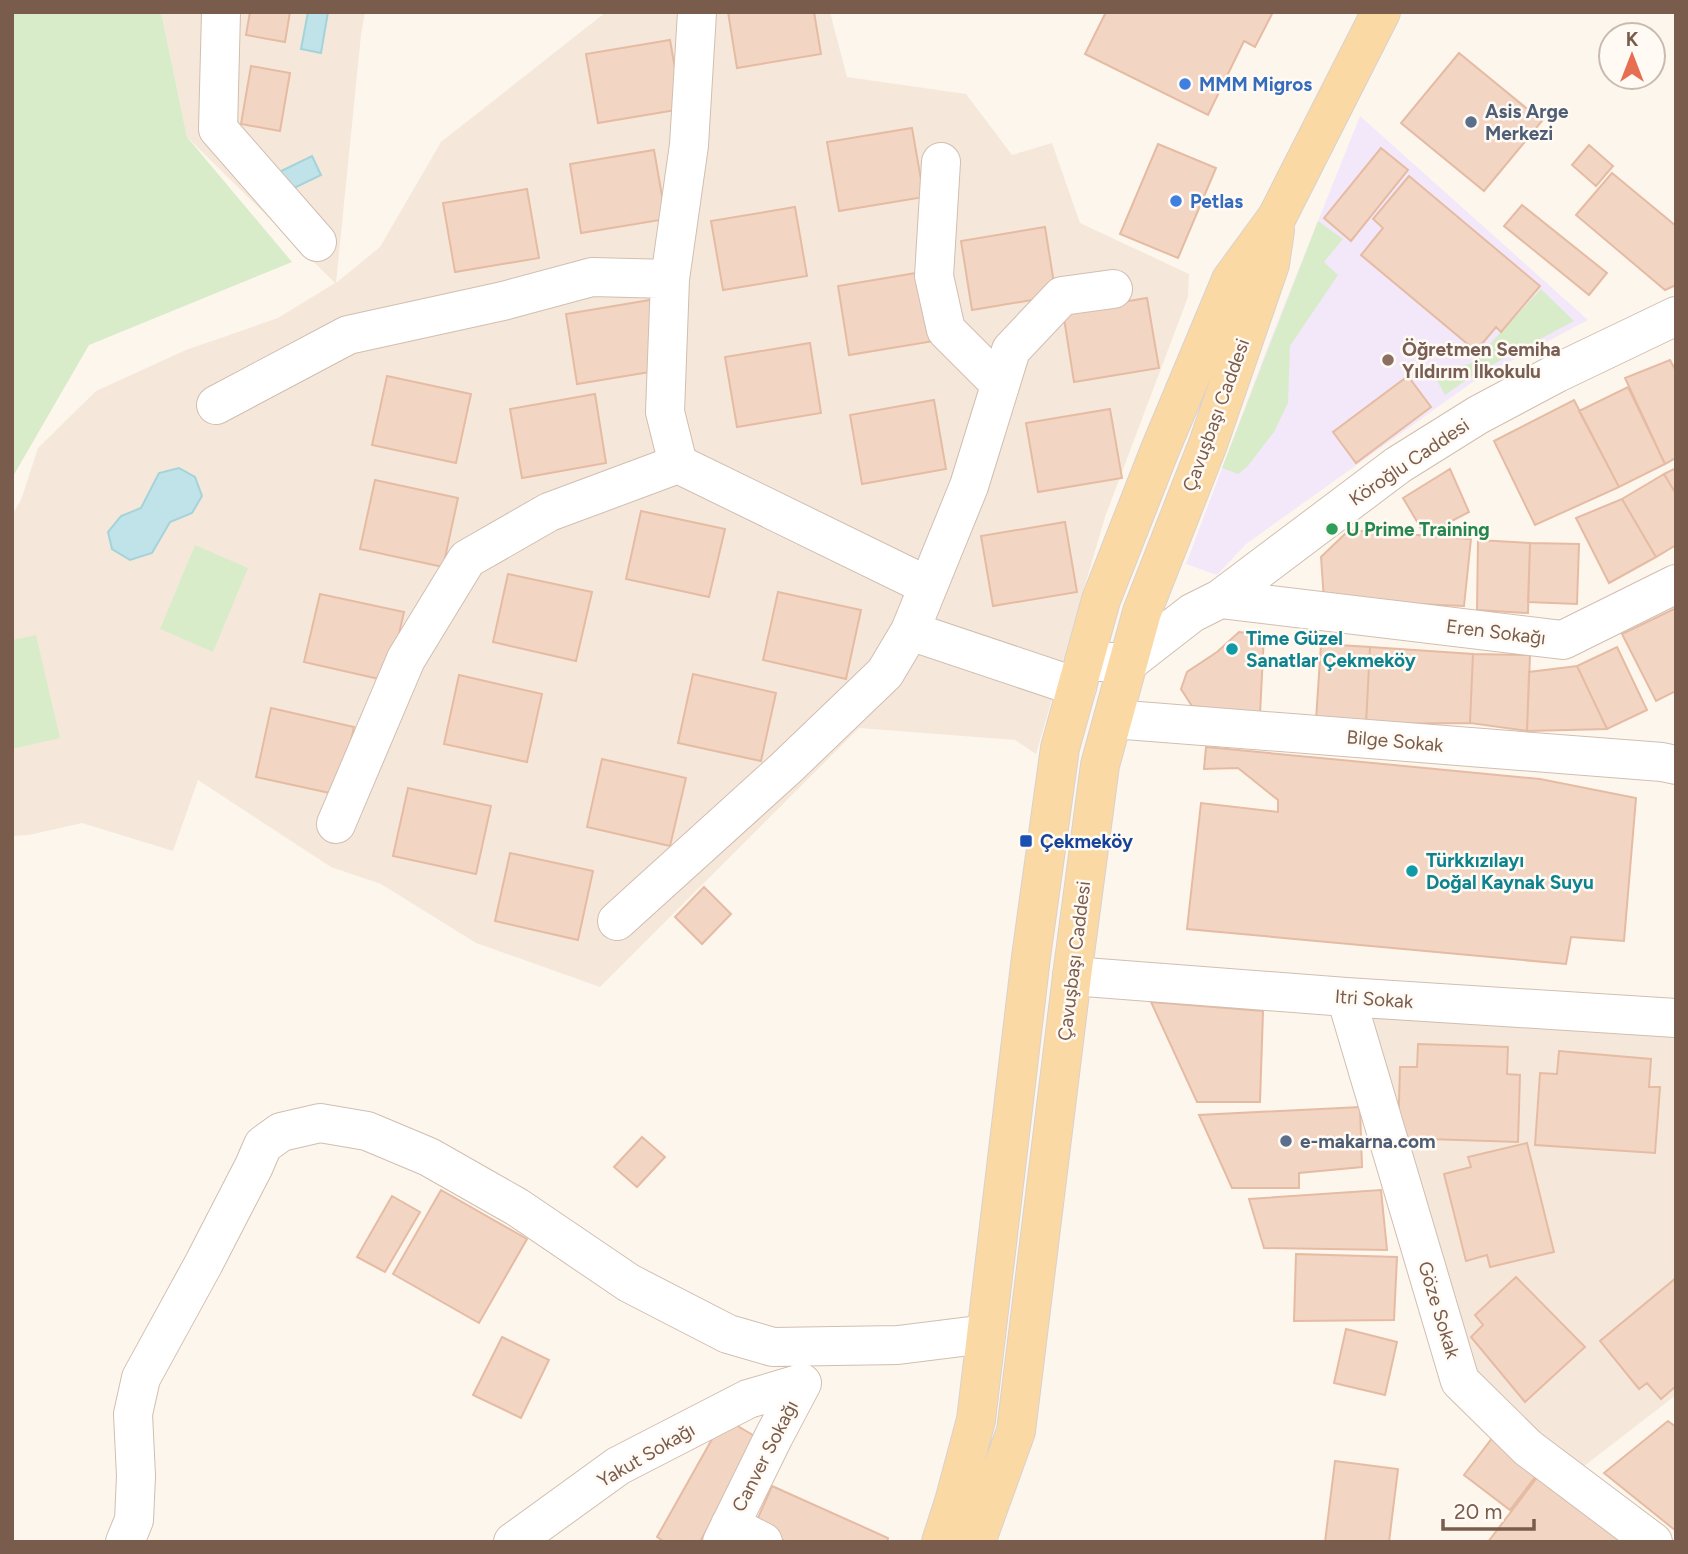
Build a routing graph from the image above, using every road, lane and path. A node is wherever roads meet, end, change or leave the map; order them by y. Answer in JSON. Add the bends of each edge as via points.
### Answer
{"nodes":[{"id":1,"x":221,"y":12,"type":"edge"},
{"id":2,"x":697,"y":12,"type":"edge"},
{"id":3,"x":1381,"y":12,"type":"edge"},
{"id":4,"x":941,"y":162,"type":"dead end"},
{"id":5,"x":1277,"y":217,"type":"junction"},
{"id":6,"x":317,"y":242,"type":"dead end"},
{"id":7,"x":670,"y":279,"type":"junction"},
{"id":8,"x":1113,"y":289,"type":"dead end"},
{"id":9,"x":1676,"y":316,"type":"edge"},
{"id":10,"x":1000,"y":384,"type":"junction"},
{"id":11,"x":216,"y":405,"type":"dead end"},
{"id":12,"x":678,"y":464,"type":"junction"},
{"id":13,"x":1676,"y":584,"type":"edge"},
{"id":14,"x":928,"y":586,"type":"junction"},
{"id":15,"x":1220,"y":599,"type":"junction"},
{"id":16,"x":910,"y":631,"type":"junction"},
{"id":17,"x":1129,"y":662,"type":"junction"},
{"id":18,"x":1081,"y":674,"type":"junction"},
{"id":19,"x":1113,"y":719,"type":"junction"},
{"id":20,"x":1671,"y":760,"type":"edge"},
{"id":21,"x":336,"y":824,"type":"dead end"},
{"id":22,"x":617,"y":921,"type":"dead end"},
{"id":23,"x":1072,"y":976,"type":"junction"},
{"id":24,"x":1346,"y":997,"type":"junction"},
{"id":25,"x":1676,"y":1018,"type":"edge"},
{"id":26,"x":986,"y":1334,"type":"junction"},
{"id":27,"x":858,"y":1346,"type":"junction"},
{"id":28,"x":802,"y":1383,"type":"junction"},
{"id":29,"x":748,"y":1399,"type":"joint"},
{"id":30,"x":977,"y":1525,"type":"edge"},
{"id":31,"x":726,"y":1533,"type":"edge"},
{"id":32,"x":125,"y":1542,"type":"edge"},
{"id":33,"x":513,"y":1542,"type":"edge"},
{"id":34,"x":763,"y":1542,"type":"edge"},
{"id":35,"x":941,"y":1542,"type":"edge"},
{"id":36,"x":1653,"y":1542,"type":"edge"}],
"edges":[{"from":1,"to":6,"type":"street","via":[[218,129]]},
{"from":2,"to":7,"type":"street","via":[[689,145]]},
{"from":3,"to":5,"type":"main road","name":"Çavuşbaşı Caddesi"},
{"from":4,"to":10,"type":"street","via":[[934,276],[946,330]]},
{"from":5,"to":17,"type":"main road","name":"Çavuşbaşı Caddesi","via":[[1270,264],[1208,444],[1142,612]]},
{"from":5,"to":18,"type":"main road","name":"Çavuşbaşı Caddesi","via":[[1231,280],[1101,600]]},
{"from":7,"to":11,"type":"street","via":[[592,277],[348,335]]},
{"from":7,"to":12,"type":"street","via":[[665,412]]},
{"from":8,"to":10,"type":"street","via":[[1062,296],[1011,350]]},
{"from":9,"to":15,"type":"street","name":"Köroğlu Caddesi","via":[[1455,429],[1398,465]]},
{"from":10,"to":14,"type":"street","via":[[968,486]]},
{"from":12,"to":14,"type":"street"},
{"from":12,"to":21,"type":"street","via":[[549,512],[467,559],[405,659]]},
{"from":13,"to":15,"type":"street","name":"Eren Sokağı","via":[[1563,640]]},
{"from":14,"to":16,"type":"street"},
{"from":15,"to":17,"type":"street","name":"Köroğlu Caddesi","via":[[1192,613]]},
{"from":16,"to":18,"type":"street"},
{"from":16,"to":22,"type":"street","via":[[885,673]]},
{"from":17,"to":18,"type":"street"},
{"from":17,"to":19,"type":"main road","name":"Çavuşbaşı Caddesi"},
{"from":18,"to":26,"type":"main road","name":"Çavuşbaşı Caddesi","via":[[1060,748]]},
{"from":19,"to":20,"type":"street","name":"Bilge Sokak"},
{"from":19,"to":23,"type":"main road","name":"Çavuşbaşı Caddesi","via":[[1100,765]]},
{"from":23,"to":24,"type":"street","name":"Itri Sokak"},
{"from":23,"to":30,"type":"main road","name":"Çavuşbaşı Caddesi","via":[[1016,1431]]},
{"from":24,"to":25,"type":"street","name":"Itri Sokak"},
{"from":24,"to":36,"type":"street","name":"Göze Sokak","via":[[1460,1381],[1528,1448]]},
{"from":26,"to":27,"type":"street"},
{"from":26,"to":30,"type":"main road","name":"Çavuşbaşı Caddesi","via":[[976,1420]]},
{"from":27,"to":28,"type":"street"},
{"from":27,"to":32,"type":"street","via":[[773,1348],[728,1334],[629,1283],[517,1207],[429,1157],[367,1131],[320,1124],[281,1132],[263,1145],[141,1378],[133,1414],[135,1520]]},
{"from":28,"to":29,"type":"street","name":"Canver Sokağı"},
{"from":28,"to":31,"type":"street","name":"Canver Sokağı"},
{"from":29,"to":33,"type":"street","name":"Yakut Sokağı","via":[[618,1466]]},
{"from":30,"to":35,"type":"main road","name":"Çavuşbaşı Caddesi"},
{"from":31,"to":34,"type":"street"}]}
